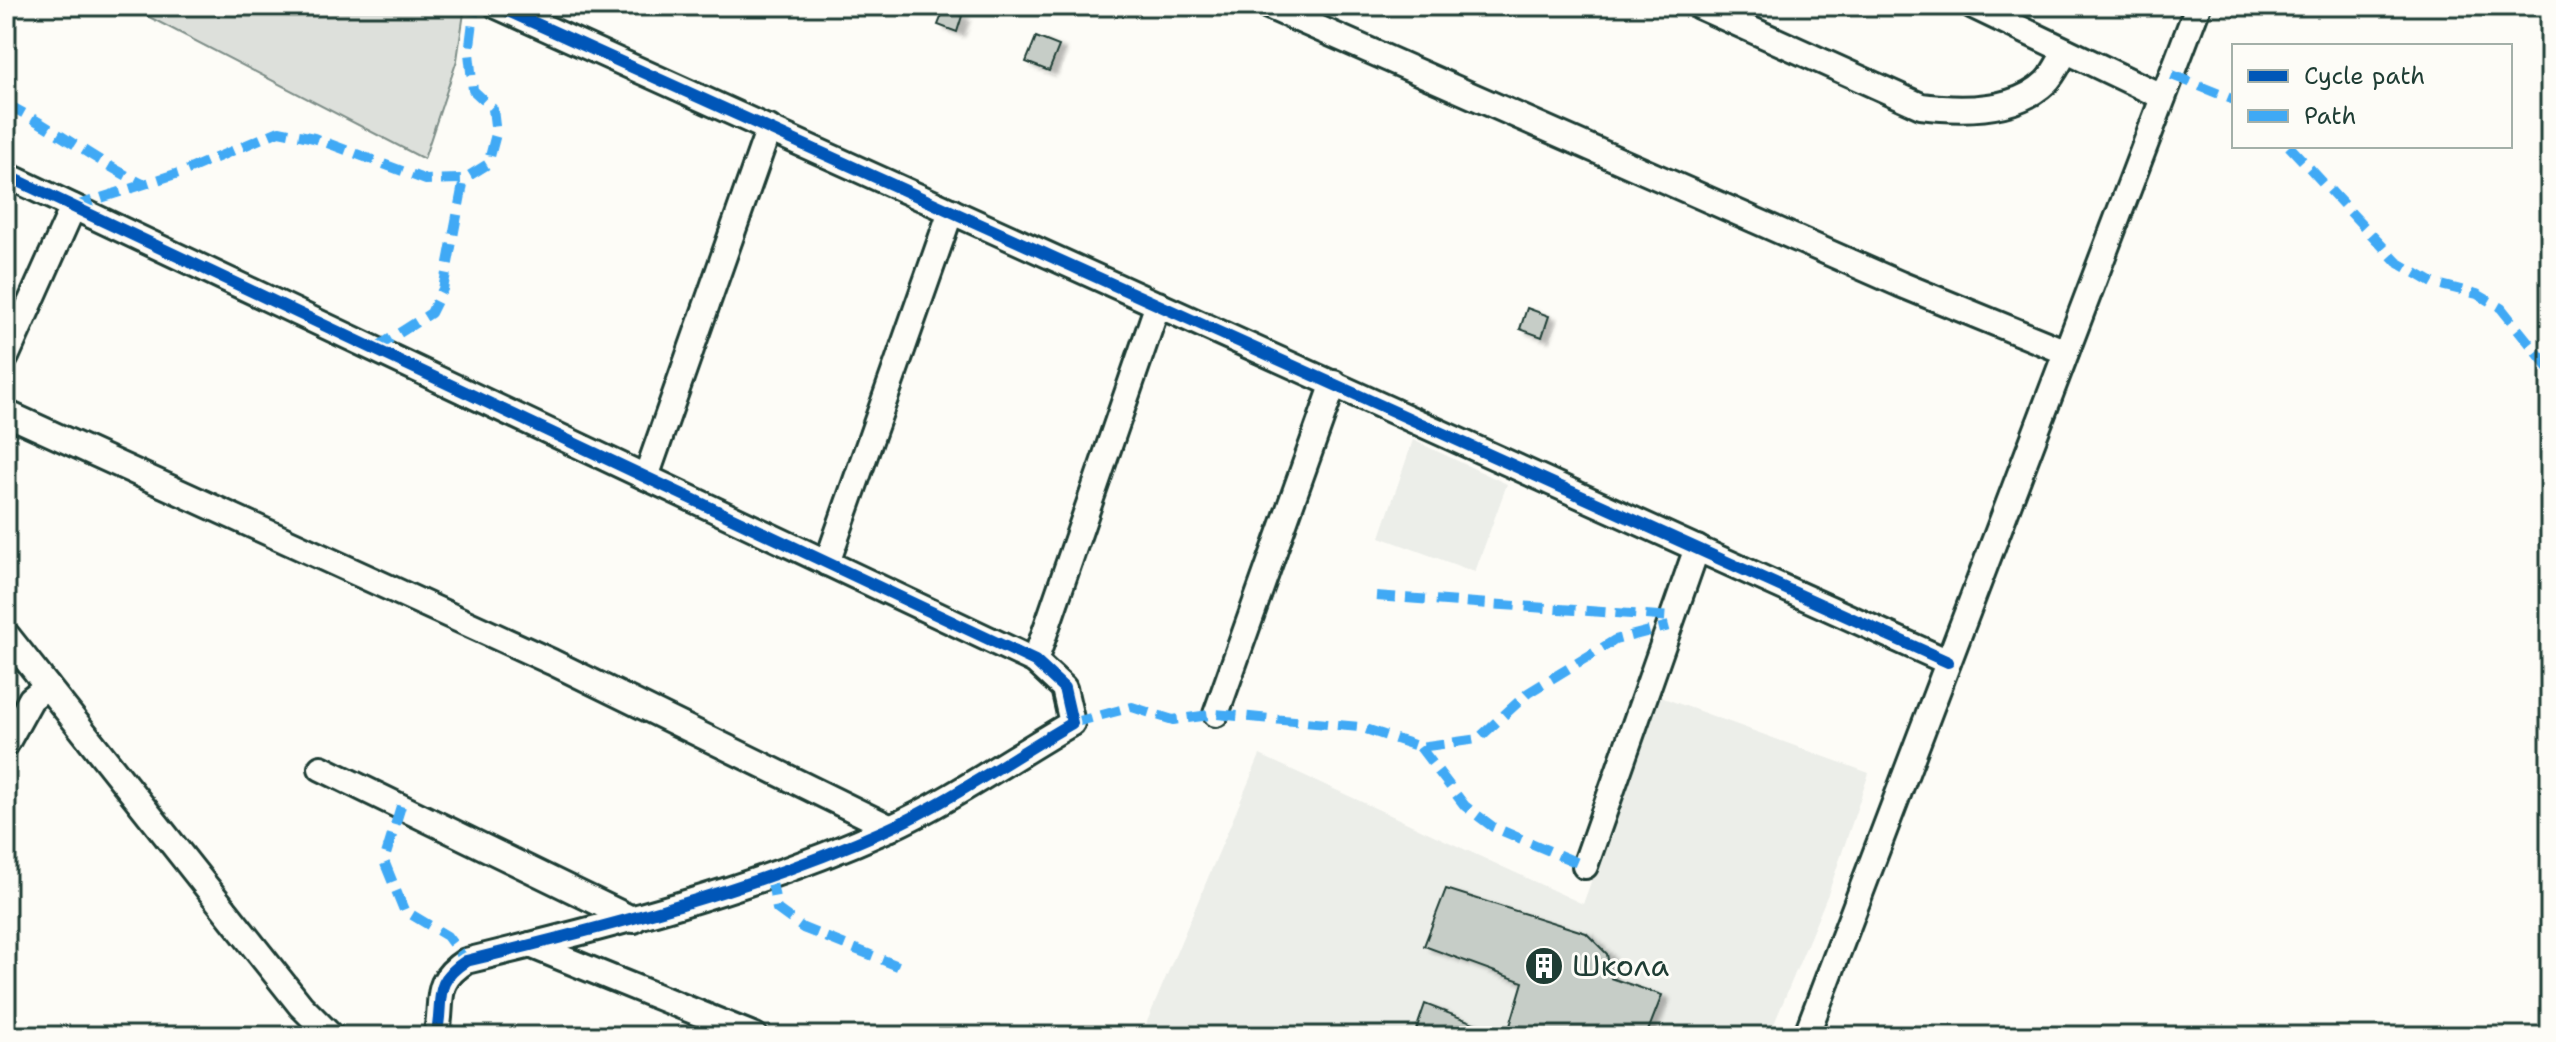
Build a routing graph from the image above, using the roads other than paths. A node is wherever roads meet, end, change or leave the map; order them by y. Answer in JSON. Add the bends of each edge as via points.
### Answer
{"nodes":[{"id":1,"x":497,"y":6,"type":"edge"},
{"id":2,"x":1268,"y":6,"type":"edge"},
{"id":3,"x":1699,"y":6,"type":"edge"},
{"id":4,"x":1973,"y":6,"type":"edge"},
{"id":5,"x":2198,"y":6,"type":"edge"},
{"id":6,"x":2066,"y":51,"type":"junction"},
{"id":7,"x":2163,"y":97,"type":"junction"},
{"id":8,"x":769,"y":128,"type":"junction"},
{"id":9,"x":6,"y":175,"type":"edge"},
{"id":10,"x":73,"y":207,"type":"junction"},
{"id":11,"x":951,"y":211,"type":"junction"},
{"id":12,"x":1158,"y":304,"type":"junction"},
{"id":13,"x":2066,"y":352,"type":"junction"},
{"id":14,"x":6,"y":357,"type":"edge"},
{"id":15,"x":1334,"y":383,"type":"junction"},
{"id":16,"x":6,"y":413,"type":"edge"},
{"id":17,"x":646,"y":477,"type":"junction"},
{"id":18,"x":1697,"y":548,"type":"junction"},
{"id":19,"x":827,"y":563,"type":"junction"},
{"id":20,"x":6,"y":634,"type":"edge"},
{"id":21,"x":1035,"y":661,"type":"junction"},
{"id":22,"x":1948,"y":662,"type":"junction"},
{"id":23,"x":47,"y":686,"type":"junction"},
{"id":24,"x":1216,"y":714,"type":"dead end"},
{"id":25,"x":6,"y":744,"type":"edge"},
{"id":26,"x":321,"y":768,"type":"dead end"},
{"id":27,"x":891,"y":828,"type":"junction"},
{"id":28,"x":1585,"y":866,"type":"dead end"},
{"id":29,"x":634,"y":920,"type":"junction"},
{"id":30,"x":530,"y":945,"type":"junction"},
{"id":31,"x":331,"y":1036,"type":"edge"},
{"id":32,"x":436,"y":1036,"type":"edge"},
{"id":33,"x":755,"y":1036,"type":"edge"},
{"id":34,"x":1806,"y":1036,"type":"edge"}],
"edges":[{"from":1,"to":8,"type":"street"},
{"from":2,"to":13,"type":"street"},
{"from":3,"to":6,"type":"street","via":[[1921,106],[1944,109],[2014,101],[2046,82]]},
{"from":4,"to":6,"type":"street"},
{"from":5,"to":7,"type":"street"},
{"from":6,"to":7,"type":"street"},
{"from":7,"to":13,"type":"street"},
{"from":8,"to":11,"type":"street"},
{"from":8,"to":17,"type":"street"},
{"from":9,"to":10,"type":"street"},
{"from":10,"to":14,"type":"street"},
{"from":10,"to":17,"type":"street"},
{"from":11,"to":12,"type":"street"},
{"from":11,"to":19,"type":"street"},
{"from":12,"to":15,"type":"street"},
{"from":12,"to":21,"type":"street"},
{"from":13,"to":22,"type":"street"},
{"from":15,"to":18,"type":"street"},
{"from":15,"to":24,"type":"street"},
{"from":16,"to":27,"type":"street","via":[[552,662]]},
{"from":17,"to":19,"type":"street"},
{"from":18,"to":22,"type":"street"},
{"from":18,"to":28,"type":"street"},
{"from":19,"to":21,"type":"street"},
{"from":20,"to":23,"type":"street"},
{"from":21,"to":27,"type":"street","via":[[1064,688],[1072,723]]},
{"from":22,"to":34,"type":"street"},
{"from":23,"to":25,"type":"street","via":[[31,699]]},
{"from":23,"to":31,"type":"street","via":[[301,1006]]},
{"from":26,"to":29,"type":"street"},
{"from":27,"to":29,"type":"street","via":[[771,877]]},
{"from":29,"to":30,"type":"street"},
{"from":30,"to":32,"type":"street","via":[[466,961],[450,971],[440,987]]},
{"from":30,"to":33,"type":"street"}]}
